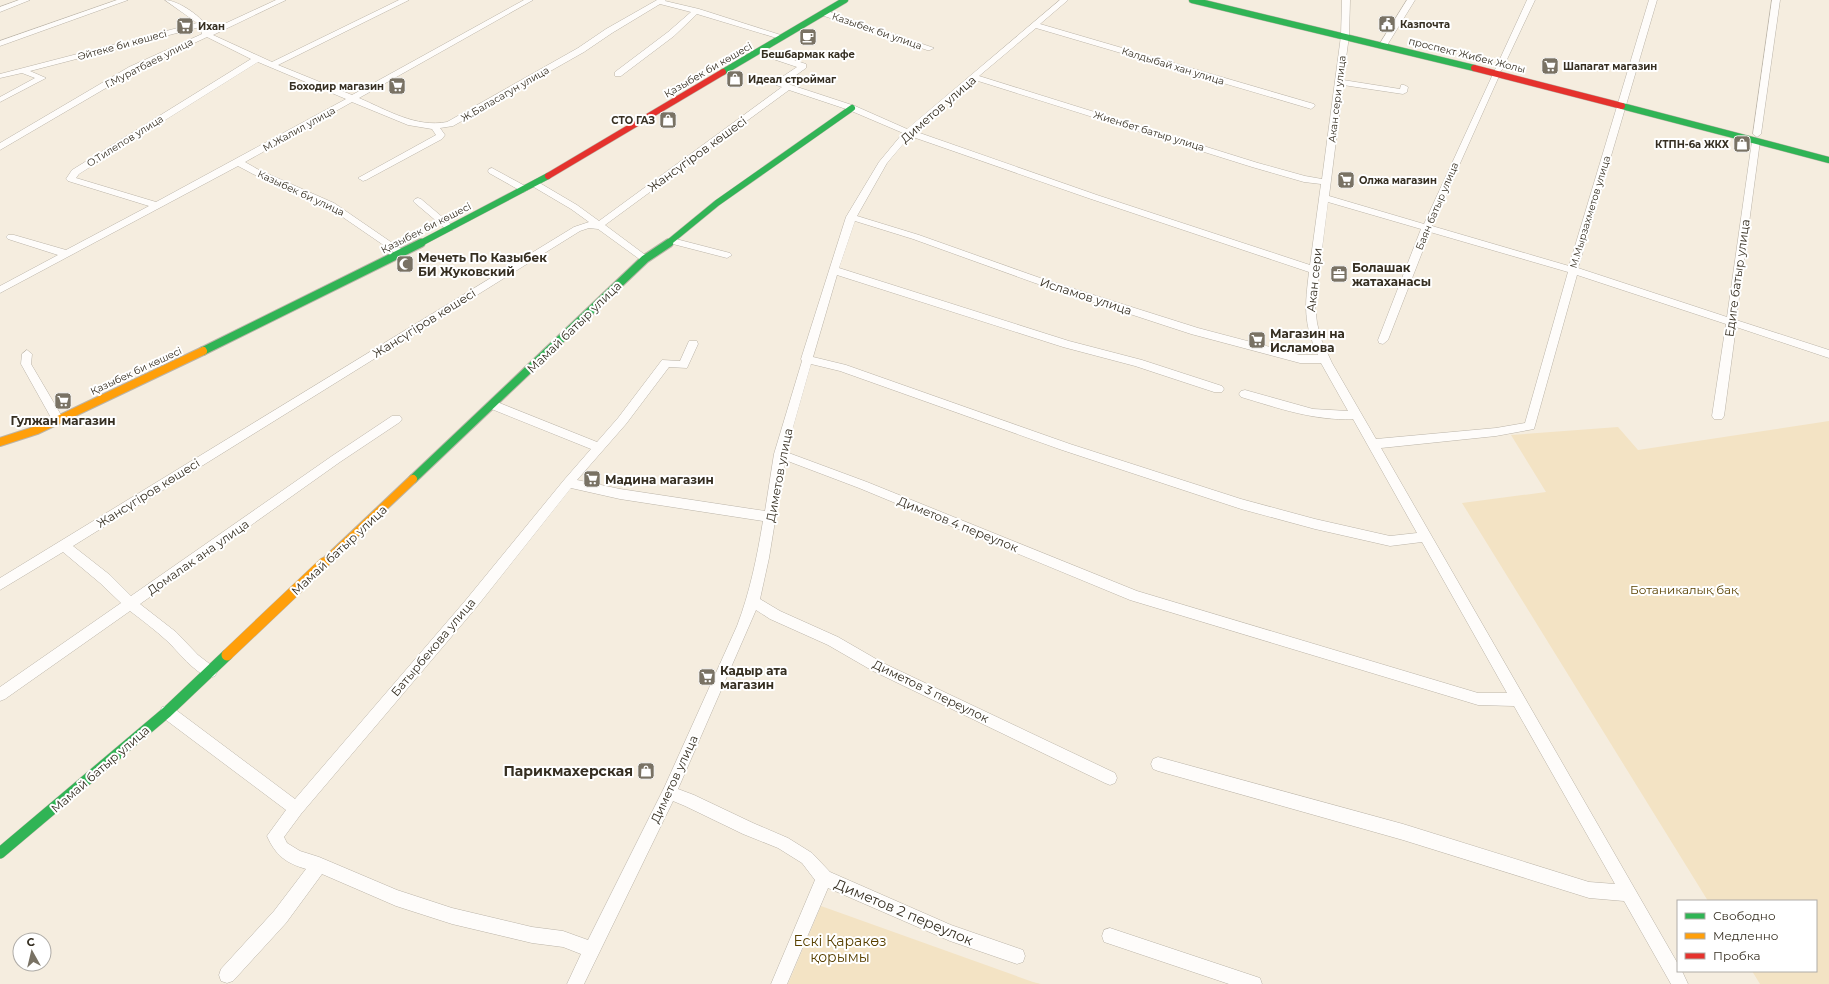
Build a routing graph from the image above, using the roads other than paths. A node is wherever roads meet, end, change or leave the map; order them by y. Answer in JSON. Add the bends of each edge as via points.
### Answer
{"nodes":[{"id":1,"x":26,"y":0,"type":"edge"},
{"id":2,"x":124,"y":0,"type":"edge"},
{"id":3,"x":169,"y":0,"type":"edge"},
{"id":4,"x":282,"y":0,"type":"edge"},
{"id":5,"x":406,"y":0,"type":"edge"},
{"id":6,"x":529,"y":0,"type":"edge"},
{"id":7,"x":845,"y":0,"type":"edge"},
{"id":8,"x":1064,"y":0,"type":"edge"},
{"id":9,"x":1192,"y":0,"type":"edge"},
{"id":10,"x":1204,"y":0,"type":"edge"},
{"id":11,"x":1344,"y":0,"type":"edge"},
{"id":12,"x":1412,"y":0,"type":"edge"},
{"id":13,"x":1531,"y":0,"type":"edge"},
{"id":14,"x":1653,"y":0,"type":"edge"},
{"id":15,"x":1776,"y":0,"type":"edge"},
{"id":16,"x":660,"y":1,"type":"edge"},
{"id":17,"x":0,"y":10,"type":"edge"},
{"id":18,"x":696,"y":11,"type":"junction"},
{"id":19,"x":824,"y":13,"type":"junction"},
{"id":20,"x":203,"y":24,"type":"junction"},
{"id":21,"x":1035,"y":24,"type":"junction"},
{"id":22,"x":206,"y":34,"type":"junction"},
{"id":23,"x":1345,"y":35,"type":"junction"},
{"id":24,"x":783,"y":37,"type":"junction"},
{"id":25,"x":0,"y":44,"type":"edge"},
{"id":26,"x":1383,"y":44,"type":"junction"},
{"id":27,"x":930,"y":48,"type":"dead end"},
{"id":28,"x":761,"y":52,"type":"junction"},
{"id":29,"x":257,"y":59,"type":"junction"},
{"id":30,"x":272,"y":65,"type":"junction"},
{"id":31,"x":24,"y":71,"type":"junction"},
{"id":32,"x":1497,"y":72,"type":"junction"},
{"id":33,"x":618,"y":74,"type":"dead end"},
{"id":34,"x":0,"y":76,"type":"edge"},
{"id":35,"x":974,"y":77,"type":"junction"},
{"id":36,"x":1339,"y":82,"type":"junction"},
{"id":37,"x":788,"y":87,"type":"junction"},
{"id":38,"x":1404,"y":87,"type":"dead end"},
{"id":39,"x":352,"y":99,"type":"junction"},
{"id":40,"x":0,"y":100,"type":"edge"},
{"id":41,"x":1624,"y":103,"type":"junction"},
{"id":42,"x":1311,"y":106,"type":"dead end"},
{"id":43,"x":852,"y":108,"type":"junction"},
{"id":44,"x":435,"y":127,"type":"junction"},
{"id":45,"x":908,"y":132,"type":"junction"},
{"id":46,"x":1756,"y":138,"type":"junction"},
{"id":47,"x":0,"y":147,"type":"edge"},
{"id":48,"x":1829,"y":152,"type":"edge"},
{"id":49,"x":1829,"y":160,"type":"edge"},
{"id":50,"x":238,"y":162,"type":"junction"},
{"id":51,"x":492,"y":171,"type":"dead end"},
{"id":52,"x":363,"y":178,"type":"dead end"},
{"id":53,"x":1326,"y":182,"type":"junction"},
{"id":54,"x":535,"y":184,"type":"junction"},
{"id":55,"x":524,"y":189,"type":"junction"},
{"id":56,"x":1324,"y":198,"type":"junction"},
{"id":57,"x":418,"y":201,"type":"dead end"},
{"id":58,"x":156,"y":205,"type":"junction"},
{"id":59,"x":851,"y":217,"type":"junction"},
{"id":60,"x":598,"y":226,"type":"junction"},
{"id":61,"x":1427,"y":227,"type":"junction"},
{"id":62,"x":450,"y":228,"type":"junction"},
{"id":63,"x":11,"y":237,"type":"dead end"},
{"id":64,"x":672,"y":241,"type":"junction"},
{"id":65,"x":401,"y":253,"type":"junction"},
{"id":66,"x":67,"y":254,"type":"junction"},
{"id":67,"x":727,"y":255,"type":"dead end"},
{"id":68,"x":645,"y":260,"type":"junction"},
{"id":69,"x":833,"y":270,"type":"junction"},
{"id":70,"x":1314,"y":270,"type":"junction"},
{"id":71,"x":1573,"y":270,"type":"junction"},
{"id":72,"x":0,"y":290,"type":"edge"},
{"id":73,"x":1730,"y":322,"type":"junction"},
{"id":74,"x":1383,"y":340,"type":"dead end"},
{"id":75,"x":693,"y":344,"type":"dead end"},
{"id":76,"x":27,"y":354,"type":"dead end"},
{"id":77,"x":1829,"y":354,"type":"edge"},
{"id":78,"x":806,"y":359,"type":"junction"},
{"id":79,"x":1325,"y":359,"type":"junction"},
{"id":80,"x":1218,"y":389,"type":"dead end"},
{"id":81,"x":1245,"y":394,"type":"dead end"},
{"id":82,"x":493,"y":405,"type":"junction"},
{"id":83,"x":1356,"y":415,"type":"junction"},
{"id":84,"x":1718,"y":416,"type":"dead end"},
{"id":85,"x":396,"y":419,"type":"dead end"},
{"id":86,"x":58,"y":420,"type":"junction"},
{"id":87,"x":0,"y":442,"type":"edge"},
{"id":88,"x":1373,"y":444,"type":"junction"},
{"id":89,"x":598,"y":447,"type":"junction"},
{"id":90,"x":780,"y":454,"type":"junction"},
{"id":91,"x":568,"y":483,"type":"junction"},
{"id":92,"x":770,"y":517,"type":"junction"},
{"id":93,"x":1426,"y":537,"type":"junction"},
{"id":94,"x":64,"y":545,"type":"junction"},
{"id":95,"x":0,"y":585,"type":"edge"},
{"id":96,"x":753,"y":601,"type":"junction"},
{"id":97,"x":131,"y":604,"type":"junction"},
{"id":98,"x":210,"y":672,"type":"junction"},
{"id":99,"x":0,"y":695,"type":"edge"},
{"id":100,"x":1518,"y":700,"type":"junction"},
{"id":101,"x":167,"y":712,"type":"junction"},
{"id":102,"x":1158,"y":764,"type":"dead end"},
{"id":103,"x":1110,"y":778,"type":"dead end"},
{"id":104,"x":669,"y":794,"type":"junction"},
{"id":105,"x":296,"y":809,"type":"junction"},
{"id":106,"x":0,"y":853,"type":"edge"},
{"id":107,"x":319,"y":865,"type":"junction"},
{"id":108,"x":824,"y":878,"type":"junction"},
{"id":109,"x":1628,"y":893,"type":"junction"},
{"id":110,"x":1110,"y":936,"type":"dead end"},
{"id":111,"x":592,"y":950,"type":"junction"},
{"id":112,"x":1018,"y":956,"type":"dead end"},
{"id":113,"x":226,"y":975,"type":"dead end"},
{"id":114,"x":575,"y":984,"type":"edge"},
{"id":115,"x":779,"y":984,"type":"edge"},
{"id":116,"x":1254,"y":984,"type":"edge"},
{"id":117,"x":1680,"y":984,"type":"edge"}],
"edges":[{"from":1,"to":17,"type":"street"},
{"from":2,"to":25,"type":"street"},
{"from":3,"to":20,"type":"street"},
{"from":4,"to":22,"type":"street","name":"Г.Муратбаев улица"},
{"from":5,"to":30,"type":"street"},
{"from":6,"to":39,"type":"street","name":"М.Жалил улица"},
{"from":7,"to":19,"type":"street","name":"Қазыбек би көшесі"},
{"from":8,"to":21,"type":"street","name":"Диметов улица"},
{"from":9,"to":23,"type":"street","name":"проспект Жибек Жолы"},
{"from":10,"to":23,"type":"street","name":"проспект Жибек Жолы"},
{"from":11,"to":23,"type":"street","name":"Акан сери улица"},
{"from":12,"to":26,"type":"street"},
{"from":13,"to":32,"type":"street","name":"Баян батыр улица"},
{"from":14,"to":41,"type":"street","name":"М.Мырзахметов улица"},
{"from":15,"to":46,"type":"street","name":"Едиге батыр улица"},
{"from":16,"to":18,"type":"street","name":"Ж.Баласагун улица"},
{"from":16,"to":44,"type":"street","name":"Ж.Баласагун улица","via":[[581,50],[450,124]]},
{"from":18,"to":24,"type":"street"},
{"from":18,"to":33,"type":"street"},
{"from":19,"to":24,"type":"street","name":"Қазыбек би көшесі"},
{"from":19,"to":27,"type":"street","name":"Казыбек би улица"},
{"from":20,"to":22,"type":"street"},
{"from":20,"to":31,"type":"street","name":"Әйтеке би көшесі"},
{"from":21,"to":35,"type":"street","name":"Диметов улица"},
{"from":21,"to":42,"type":"street","name":"Калдыбай хан улица"},
{"from":22,"to":29,"type":"street"},
{"from":22,"to":47,"type":"street","name":"Г.Муратбаев улица","via":[[132,69]]},
{"from":23,"to":26,"type":"street","name":"проспект Жибек Жолы"},
{"from":23,"to":36,"type":"street","name":"Акан сери улица"},
{"from":24,"to":28,"type":"street","name":"Қазыбек би көшесі"},
{"from":26,"to":32,"type":"street","name":"проспект Жибек Жолы"},
{"from":28,"to":37,"type":"street","via":[[803,66],[779,84]]},
{"from":28,"to":54,"type":"street","name":"Қазыбек би көшесі"},
{"from":29,"to":30,"type":"street"},
{"from":29,"to":58,"type":"street","name":"О.Тилепов улица","via":[[74,172],[71,179]]},
{"from":30,"to":39,"type":"street"},
{"from":31,"to":34,"type":"street","name":"Әйтеке би көшесі"},
{"from":31,"to":40,"type":"street","via":[[42,78]]},
{"from":32,"to":41,"type":"street","name":"проспект Жибек Жолы"},
{"from":32,"to":61,"type":"street","name":"Баян батыр улица"},
{"from":35,"to":45,"type":"street","name":"Диметов улица"},
{"from":35,"to":53,"type":"street","name":"Жиенбет батыр улица","via":[[1255,164]]},
{"from":36,"to":38,"type":"street","via":[[1403,92]]},
{"from":36,"to":53,"type":"street","name":"Акан сери улица"},
{"from":37,"to":43,"type":"street"},
{"from":37,"to":60,"type":"street","name":"Жансүгіров көшесі"},
{"from":39,"to":44,"type":"street","via":[[425,127]]},
{"from":39,"to":50,"type":"street","name":"М.Жалил улица"},
{"from":41,"to":46,"type":"street","name":"проспект Жибек Жолы"},
{"from":41,"to":71,"type":"street","name":"М.Мырзахметов улица"},
{"from":43,"to":45,"type":"street"},
{"from":43,"to":64,"type":"street","name":"Мамай батыр улица","via":[[717,203]]},
{"from":44,"to":52,"type":"street","via":[[442,135]]},
{"from":45,"to":59,"type":"street","name":"Диметов улица","via":[[883,162]]},
{"from":45,"to":70,"type":"street"},
{"from":46,"to":48,"type":"street","name":"проспект Жибек Жолы"},
{"from":46,"to":49,"type":"street","name":"проспект Жибек Жолы"},
{"from":46,"to":73,"type":"street","name":"Едиге батыр улица"},
{"from":50,"to":58,"type":"street","name":"М.Жалил улица"},
{"from":50,"to":65,"type":"street","name":"Казыбек би улица","via":[[331,204]]},
{"from":51,"to":55,"type":"street"},
{"from":53,"to":56,"type":"street","name":"Акан сери улица"},
{"from":54,"to":55,"type":"street","name":"Қазыбек би көшесі"},
{"from":54,"to":60,"type":"street","via":[[574,207]]},
{"from":55,"to":62,"type":"street","name":"Қазыбек би көшесі"},
{"from":56,"to":61,"type":"street"},
{"from":56,"to":70,"type":"street","name":"Акан сери"},
{"from":57,"to":62,"type":"street"},
{"from":58,"to":66,"type":"street","name":"М.Жалил улица"},
{"from":59,"to":69,"type":"street","name":"Диметов улица"},
{"from":59,"to":79,"type":"street","name":"Исламов улица","via":[[1195,331],[1300,359]]},
{"from":60,"to":68,"type":"street"},
{"from":60,"to":94,"type":"street","name":"Жансүгіров көшесі","via":[[588,225],[577,229]]},
{"from":61,"to":71,"type":"street"},
{"from":61,"to":74,"type":"street","name":"Баян батыр улица"},
{"from":62,"to":65,"type":"street","name":"Қазыбек би көшесі"},
{"from":63,"to":66,"type":"street"},
{"from":64,"to":67,"type":"street"},
{"from":64,"to":68,"type":"street","name":"Мамай батыр улица"},
{"from":65,"to":86,"type":"street","name":"Қазыбек би көшесі","via":[[168,369]]},
{"from":66,"to":72,"type":"street","name":"М.Жалил улица"},
{"from":68,"to":82,"type":"street","name":"Мамай батыр улица"},
{"from":69,"to":78,"type":"street","name":"Диметов улица"},
{"from":69,"to":80,"type":"street"},
{"from":70,"to":79,"type":"street","name":"Акан сери","via":[[1310,321]]},
{"from":71,"to":73,"type":"street"},
{"from":71,"to":88,"type":"street","name":"М.Мырзахметов улица","via":[[1530,426],[1496,432]]},
{"from":73,"to":77,"type":"street"},
{"from":73,"to":84,"type":"street","name":"Едиге батыр улица"},
{"from":75,"to":89,"type":"street","name":"Батырбекова улица","via":[[683,365],[666,363]]},
{"from":76,"to":86,"type":"street","via":[[26,364]]},
{"from":78,"to":90,"type":"street","name":"Диметов улица"},
{"from":78,"to":93,"type":"street","via":[[842,368],[1066,447],[1241,504],[1390,541]]},
{"from":79,"to":83,"type":"street","name":"Акан сери"},
{"from":81,"to":83,"type":"street","via":[[1312,414],[1337,417]]},
{"from":82,"to":89,"type":"street"},
{"from":82,"to":98,"type":"street","name":"Мамай батыр улица"},
{"from":83,"to":88,"type":"street","name":"Акан сери"},
{"from":85,"to":97,"type":"street","name":"Домалак ана улица"},
{"from":86,"to":87,"type":"street","name":"Қазыбек би көшесі"},
{"from":88,"to":93,"type":"street","name":"Акан сери"},
{"from":89,"to":91,"type":"street","name":"Батырбекова улица"},
{"from":90,"to":92,"type":"street","name":"Диметов улица"},
{"from":90,"to":100,"type":"street","name":"Диметов 4 переулок","via":[[1135,596],[1478,699]]},
{"from":91,"to":92,"type":"street","via":[[620,494]]},
{"from":91,"to":105,"type":"street","name":"Батырбекова улица","via":[[470,605]]},
{"from":92,"to":96,"type":"street","name":"Диметов улица"},
{"from":93,"to":100,"type":"street","name":"Акан сери"},
{"from":94,"to":95,"type":"street","name":"Жансүгіров көшесі"},
{"from":94,"to":97,"type":"street"},
{"from":96,"to":103,"type":"street","name":"Диметов 3 переулок","via":[[775,615],[833,642],[878,667]]},
{"from":96,"to":104,"type":"street","name":"Диметов улица"},
{"from":97,"to":98,"type":"street","via":[[172,636],[193,659]]},
{"from":97,"to":99,"type":"street","name":"Домалак ана улица"},
{"from":98,"to":101,"type":"street","name":"Мамай батыр улица"},
{"from":100,"to":109,"type":"street","name":"Акан сери"},
{"from":101,"to":105,"type":"street"},
{"from":101,"to":106,"type":"street","name":"Мамай батыр улица"},
{"from":102,"to":109,"type":"street","via":[[1402,832],[1589,890]]},
{"from":104,"to":108,"type":"street","name":"Диметов 2 переулок","via":[[689,800],[783,843],[807,858]]},
{"from":104,"to":111,"type":"street","name":"Диметов улица"},
{"from":105,"to":107,"type":"street","name":"Батырбекова улица","via":[[275,836],[282,848],[296,858]]},
{"from":107,"to":111,"type":"street","name":"Батырбекова улица","via":[[396,898],[452,916],[532,935],[563,939]]},
{"from":107,"to":113,"type":"street","via":[[280,917]]},
{"from":108,"to":112,"type":"street","name":"Диметов 2 переулок","via":[[950,934]]},
{"from":108,"to":115,"type":"street"},
{"from":109,"to":117,"type":"street","name":"Акан сери"},
{"from":110,"to":116,"type":"street"},
{"from":111,"to":114,"type":"street","name":"Диметов улица"}]}
